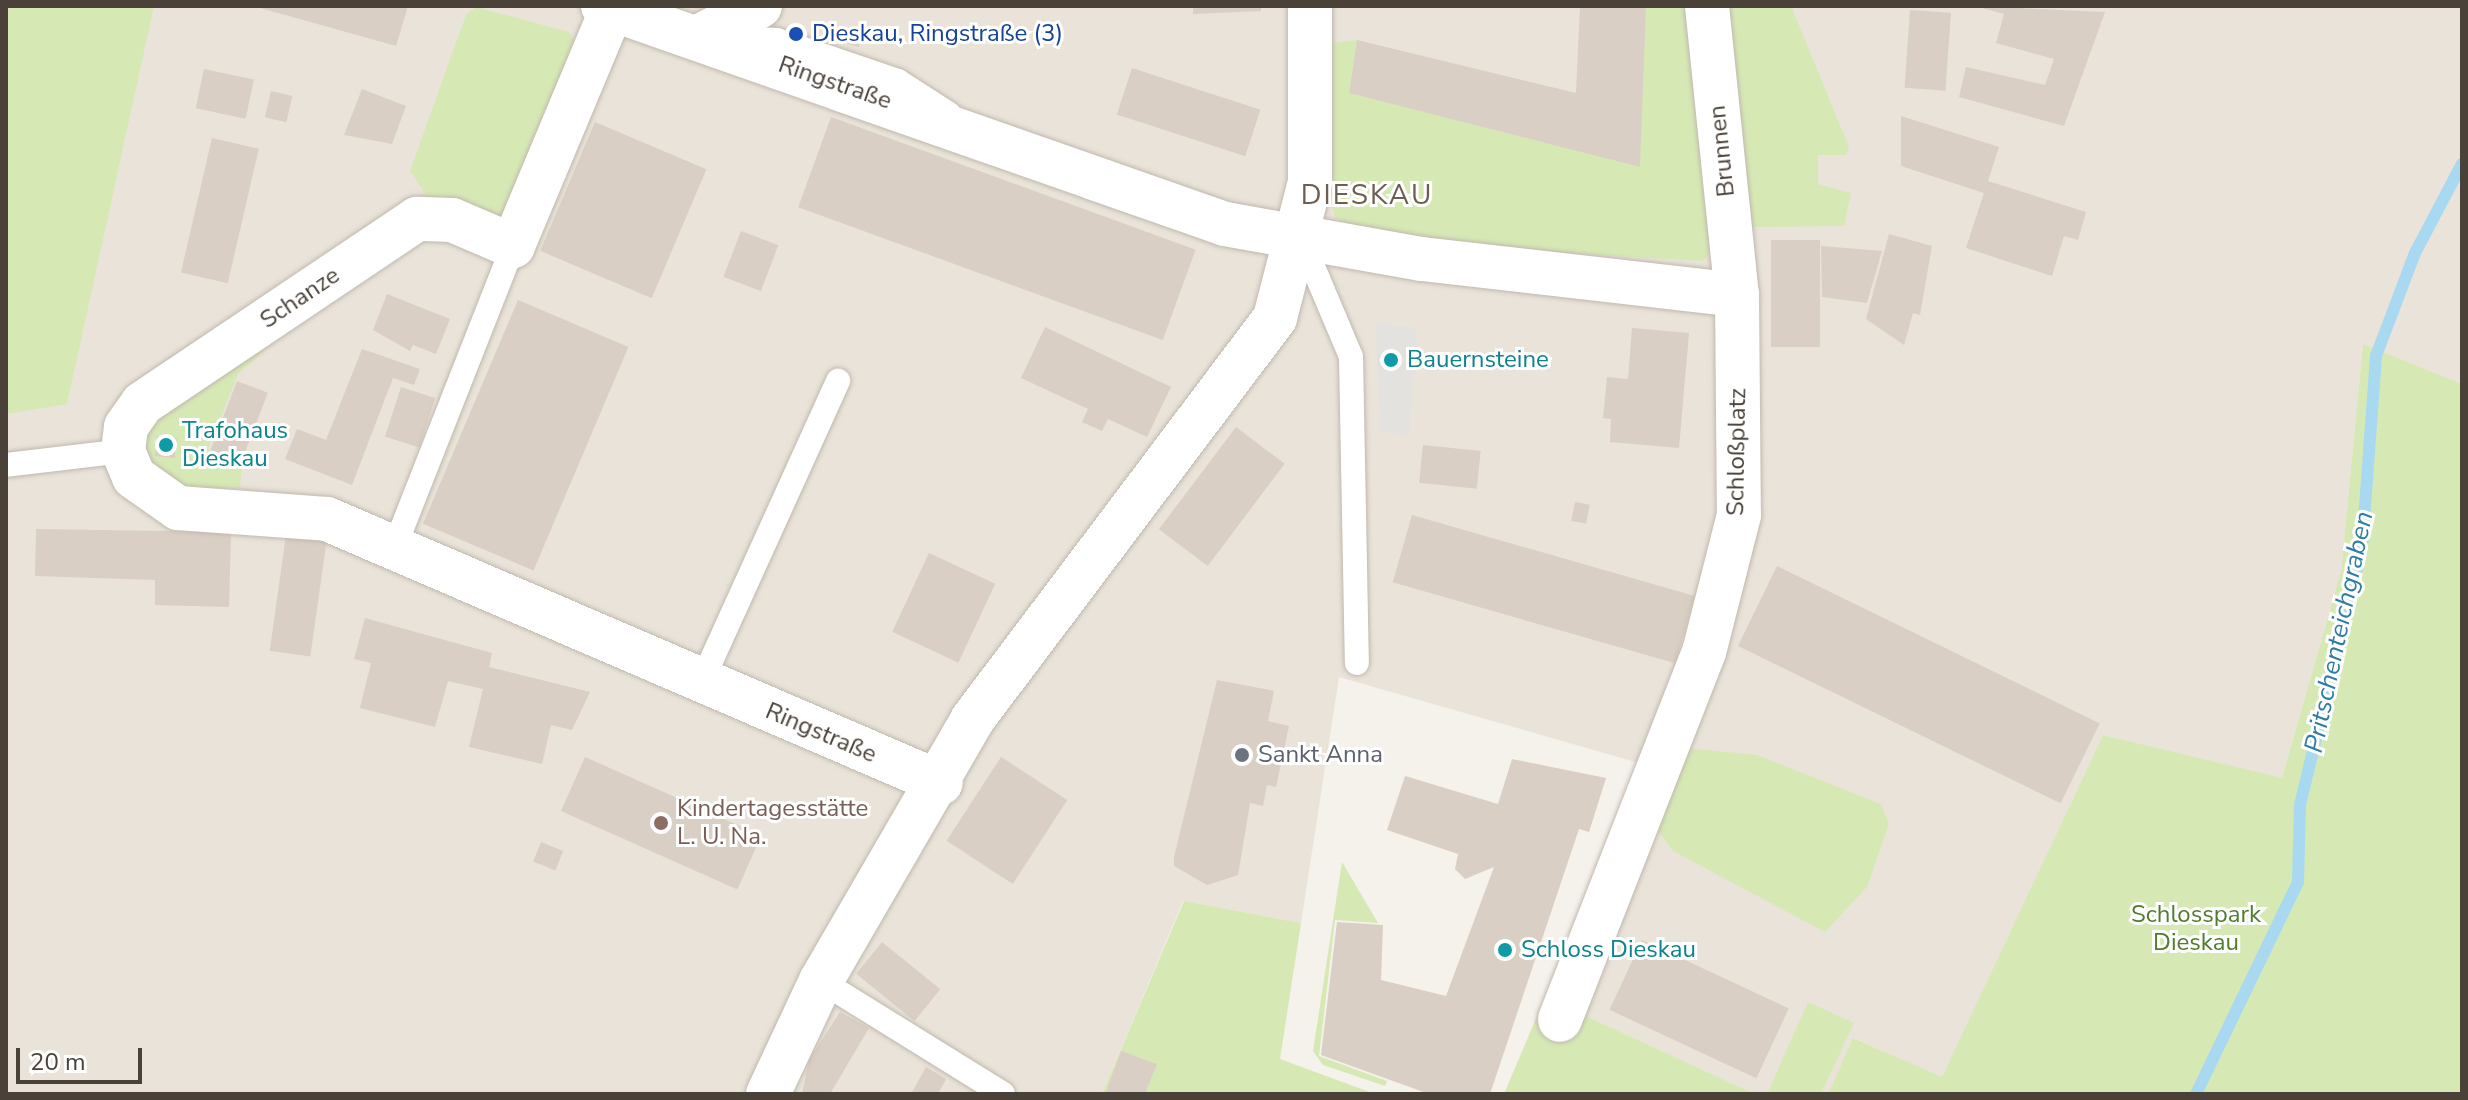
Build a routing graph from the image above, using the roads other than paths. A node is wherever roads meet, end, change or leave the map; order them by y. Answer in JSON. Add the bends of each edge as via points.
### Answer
{"nodes":[{"id":1,"x":760,"y":6,"type":"edge"},
{"id":2,"x":1310,"y":6,"type":"edge"},
{"id":3,"x":1707,"y":6,"type":"edge"},
{"id":4,"x":608,"y":7,"type":"edge"},
{"id":5,"x":700,"y":36,"type":"junction"},
{"id":6,"x":1299,"y":233,"type":"junction"},
{"id":7,"x":513,"y":246,"type":"junction"},
{"id":8,"x":1737,"y":295,"type":"junction"},
{"id":9,"x":838,"y":381,"type":"dead end"},
{"id":10,"x":123,"y":451,"type":"junction"},
{"id":11,"x":6,"y":465,"type":"edge"},
{"id":12,"x":395,"y":546,"type":"junction"},
{"id":13,"x":1357,"y":663,"type":"dead end"},
{"id":14,"x":701,"y":683,"type":"junction"},
{"id":15,"x":941,"y":783,"type":"junction"},
{"id":16,"x":821,"y":981,"type":"junction"},
{"id":17,"x":1560,"y":1020,"type":"dead end"},
{"id":18,"x":768,"y":1094,"type":"edge"},
{"id":19,"x":1003,"y":1094,"type":"edge"}],
"edges":[{"from":1,"to":5,"type":"street"},
{"from":2,"to":6,"type":"street","via":[[1310,182]]},
{"from":3,"to":8,"type":"street","name":"Brunnen"},
{"from":4,"to":5,"type":"street","name":"Ringstraße"},
{"from":4,"to":7,"type":"street","name":"Ringstraße"},
{"from":5,"to":6,"type":"street","name":"Ringstraße","via":[[1225,224]]},
{"from":6,"to":8,"type":"street","via":[[1422,259]]},
{"from":6,"to":13,"type":"lane","via":[[1351,357]]},
{"from":6,"to":15,"type":"street","via":[[1275,318],[972,720]]},
{"from":7,"to":10,"type":"street","name":"Schanze","via":[[452,220],[417,219],[142,404],[126,427]]},
{"from":7,"to":12,"type":"lane","name":"Ringstraße"},
{"from":8,"to":17,"type":"street","name":"Schloßplatz","via":[[1739,515],[1704,652]]},
{"from":9,"to":14,"type":"lane"},
{"from":10,"to":11,"type":"lane"},
{"from":10,"to":12,"type":"street","via":[[134,477],[162,503],[327,519]]},
{"from":12,"to":14,"type":"street","name":"Ringstraße"},
{"from":14,"to":15,"type":"street","name":"Ringstraße"},
{"from":15,"to":16,"type":"street"},
{"from":16,"to":18,"type":"street"},
{"from":16,"to":19,"type":"lane"}]}
